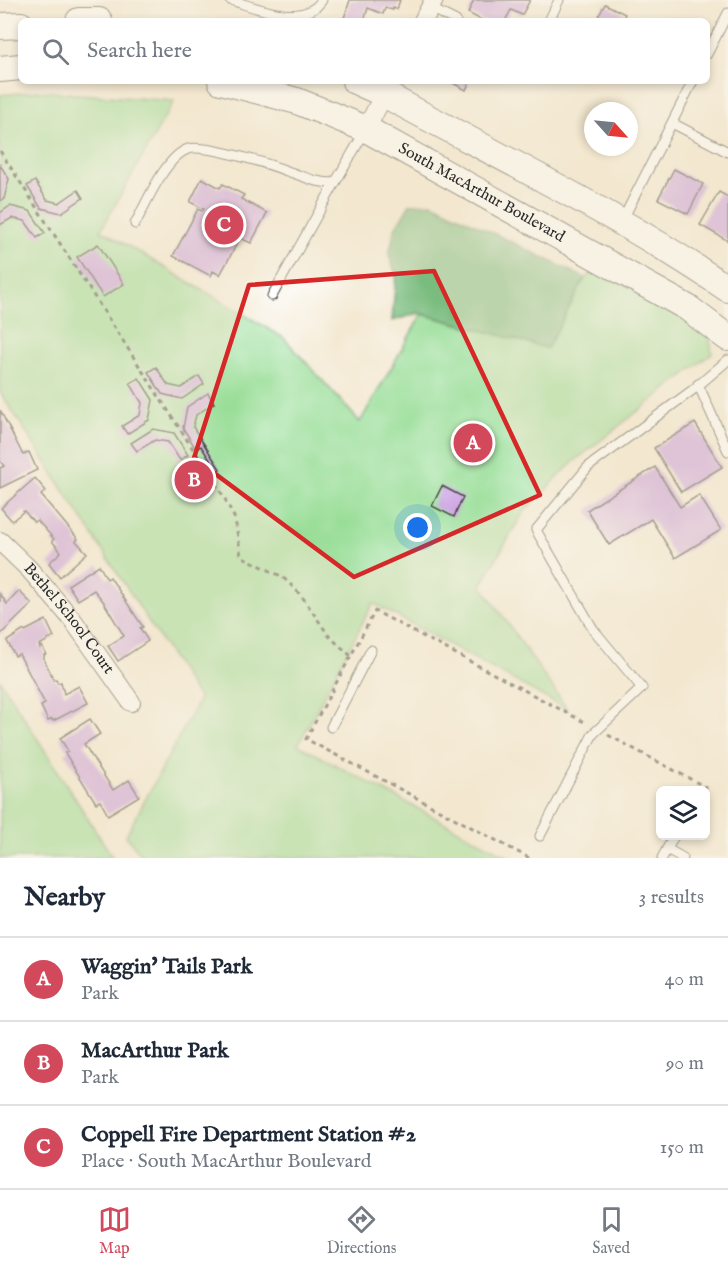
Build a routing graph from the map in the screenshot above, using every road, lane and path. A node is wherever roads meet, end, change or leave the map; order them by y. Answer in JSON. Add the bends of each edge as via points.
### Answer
{"nodes":[{"id":1,"x":230,"y":0,"type":"edge"},
{"id":2,"x":322,"y":0,"type":"edge"},
{"id":3,"x":559,"y":0,"type":"edge"},
{"id":4,"x":429,"y":10,"type":"edge"},
{"id":5,"x":728,"y":13,"type":"edge"},
{"id":6,"x":449,"y":18,"type":"edge"},
{"id":7,"x":550,"y":18,"type":"edge"},
{"id":8,"x":18,"y":25,"type":"edge"},
{"id":9,"x":0,"y":26,"type":"edge"},
{"id":10,"x":710,"y":48,"type":"edge"},
{"id":11,"x":18,"y":67,"type":"edge"},
{"id":12,"x":0,"y":69,"type":"edge"},
{"id":13,"x":232,"y":84,"type":"edge"},
{"id":14,"x":369,"y":84,"type":"edge"},
{"id":15,"x":692,"y":84,"type":"edge"},
{"id":16,"x":387,"y":88,"type":"edge"},
{"id":17,"x":672,"y":123,"type":"junction"},
{"id":18,"x":366,"y":129,"type":"junction"},
{"id":19,"x":0,"y":151,"type":"edge"},
{"id":20,"x":728,"y":152,"type":"edge"},
{"id":21,"x":335,"y":183,"type":"junction"},
{"id":22,"x":135,"y":224,"type":"dead end"},
{"id":23,"x":621,"y":224,"type":"junction"},
{"id":24,"x":728,"y":290,"type":"edge"},
{"id":25,"x":272,"y":296,"type":"dead end"},
{"id":26,"x":728,"y":338,"type":"edge"},
{"id":27,"x":728,"y":360,"type":"edge"},
{"id":28,"x":698,"y":384,"type":"junction"},
{"id":29,"x":728,"y":451,"type":"edge"},
{"id":30,"x":0,"y":541,"type":"edge"},
{"id":31,"x":371,"y":650,"type":"dead end"},
{"id":32,"x":351,"y":656,"type":"junction"},
{"id":33,"x":131,"y":702,"type":"dead end"},
{"id":34,"x":331,"y":727,"type":"dead end"},
{"id":35,"x":598,"y":729,"type":"junction"},
{"id":36,"x":703,"y":786,"type":"edge"},
{"id":37,"x":540,"y":836,"type":"dead end"},
{"id":38,"x":672,"y":840,"type":"edge"},
{"id":39,"x":665,"y":854,"type":"edge"},
{"id":40,"x":529,"y":858,"type":"edge"},
{"id":41,"x":683,"y":858,"type":"edge"}],
"edges":[{"from":1,"to":2,"type":"lane","via":[[292,15],[307,12]]},
{"from":3,"to":7,"type":"lane"},
{"from":4,"to":6,"type":"lane"},
{"from":5,"to":10,"type":"lane"},
{"from":8,"to":9,"type":"main road"},
{"from":11,"to":12,"type":"main road"},
{"from":13,"to":18,"type":"main road","name":"South MacArthur Boulevard","via":[[297,101]]},
{"from":14,"to":16,"type":"main road"},
{"from":15,"to":17,"type":"lane"},
{"from":16,"to":18,"type":"street"},
{"from":16,"to":23,"type":"main road"},
{"from":17,"to":20,"type":"lane"},
{"from":17,"to":23,"type":"lane"},
{"from":18,"to":21,"type":"lane"},
{"from":18,"to":26,"type":"main road","name":"South MacArthur Boulevard","via":[[688,308]]},
{"from":19,"to":32,"type":"path","via":[[224,497],[235,519],[241,556],[281,576],[301,595],[329,636]]},
{"from":21,"to":22,"type":"lane","via":[[319,183],[252,159],[189,149],[173,160]]},
{"from":21,"to":25,"type":"lane"},
{"from":23,"to":24,"type":"main road"},
{"from":27,"to":28,"type":"lane"},
{"from":28,"to":29,"type":"lane"},
{"from":28,"to":35,"type":"lane","via":[[588,467],[536,530],[593,629],[642,688]]},
{"from":30,"to":33,"type":"street","name":"Bethel School Court","via":[[72,619]]},
{"from":31,"to":34,"type":"lane"},
{"from":32,"to":35,"type":"path","via":[[375,610]]},
{"from":32,"to":40,"type":"path","via":[[306,739]]},
{"from":35,"to":36,"type":"path"},
{"from":35,"to":37,"type":"lane"},
{"from":38,"to":39,"type":"lane"},
{"from":39,"to":41,"type":"lane"}]}
